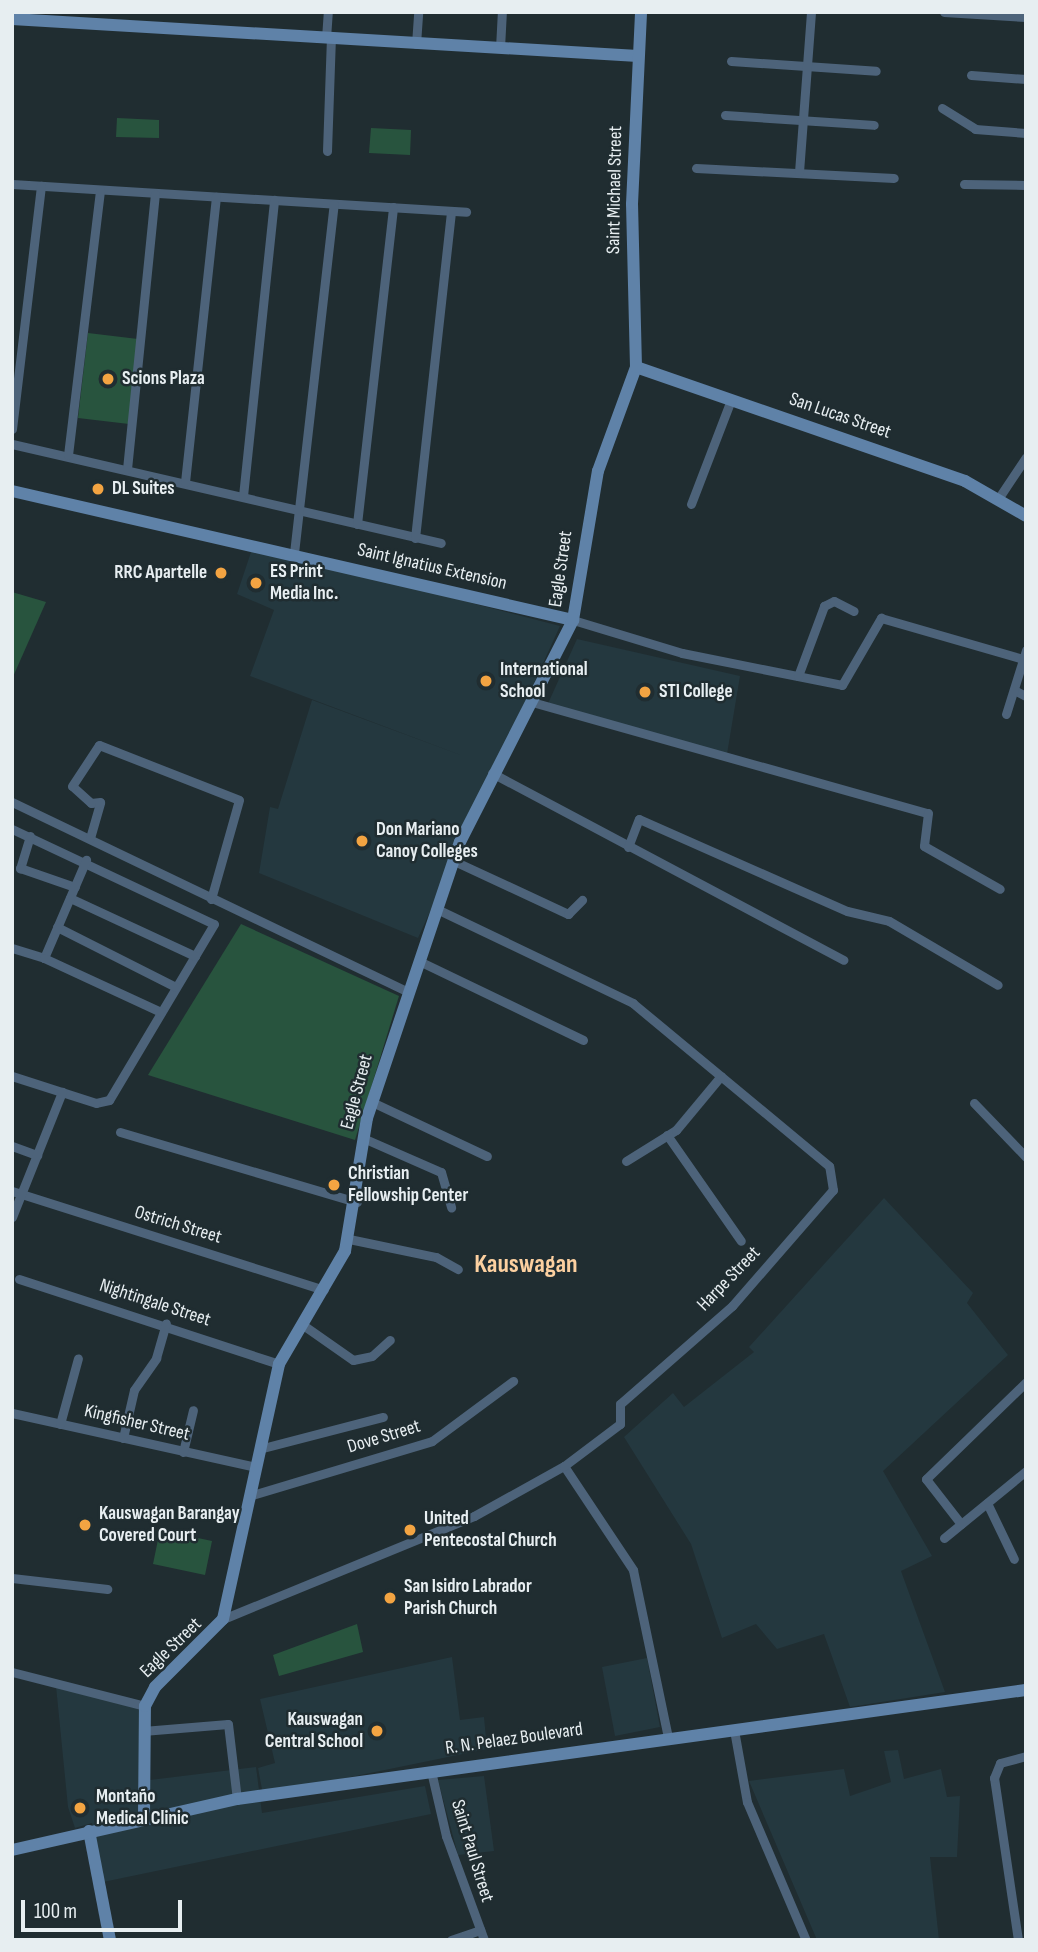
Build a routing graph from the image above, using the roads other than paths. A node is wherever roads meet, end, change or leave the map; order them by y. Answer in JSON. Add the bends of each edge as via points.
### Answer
{"nodes":[{"id":1,"x":328,"y":12,"type":"edge"},
{"id":2,"x":418,"y":12,"type":"edge"},
{"id":3,"x":502,"y":12,"type":"edge"},
{"id":4,"x":641,"y":12,"type":"edge"},
{"id":5,"x":811,"y":12,"type":"edge"},
{"id":6,"x":944,"y":12,"type":"edge"},
{"id":7,"x":1026,"y":17,"type":"edge"},
{"id":8,"x":12,"y":19,"type":"edge"},
{"id":9,"x":329,"y":38,"type":"junction"},
{"id":10,"x":416,"y":44,"type":"junction"},
{"id":11,"x":500,"y":48,"type":"junction"},
{"id":12,"x":638,"y":56,"type":"junction"},
{"id":13,"x":731,"y":61,"type":"dead end"},
{"id":14,"x":807,"y":66,"type":"junction"},
{"id":15,"x":876,"y":71,"type":"dead end"},
{"id":16,"x":971,"y":75,"type":"dead end"},
{"id":17,"x":1026,"y":79,"type":"edge"},
{"id":18,"x":942,"y":108,"type":"dead end"},
{"id":19,"x":724,"y":115,"type":"dead end"},
{"id":20,"x":803,"y":120,"type":"junction"},
{"id":21,"x":874,"y":125,"type":"dead end"},
{"id":22,"x":1026,"y":133,"type":"edge"},
{"id":23,"x":327,"y":150,"type":"dead end"},
{"id":24,"x":696,"y":168,"type":"dead end"},
{"id":25,"x":799,"y":172,"type":"junction"},
{"id":26,"x":894,"y":178,"type":"dead end"},
{"id":27,"x":12,"y":184,"type":"edge"},
{"id":28,"x":964,"y":184,"type":"dead end"},
{"id":29,"x":1026,"y":185,"type":"edge"},
{"id":30,"x":41,"y":186,"type":"junction"},
{"id":31,"x":100,"y":190,"type":"junction"},
{"id":32,"x":155,"y":194,"type":"junction"},
{"id":33,"x":216,"y":197,"type":"junction"},
{"id":34,"x":274,"y":200,"type":"junction"},
{"id":35,"x":334,"y":204,"type":"junction"},
{"id":36,"x":393,"y":207,"type":"junction"},
{"id":37,"x":451,"y":211,"type":"junction"},
{"id":38,"x":466,"y":212,"type":"dead end"},
{"id":39,"x":636,"y":368,"type":"junction"},
{"id":40,"x":731,"y":400,"type":"junction"},
{"id":41,"x":12,"y":429,"type":"edge"},
{"id":42,"x":12,"y":443,"type":"edge"},
{"id":43,"x":68,"y":455,"type":"junction"},
{"id":44,"x":1026,"y":457,"type":"edge"},
{"id":45,"x":127,"y":469,"type":"junction"},
{"id":46,"x":185,"y":482,"type":"junction"},
{"id":47,"x":12,"y":491,"type":"edge"},
{"id":48,"x":243,"y":496,"type":"junction"},
{"id":49,"x":998,"y":499,"type":"junction"},
{"id":50,"x":691,"y":504,"type":"dead end"},
{"id":51,"x":300,"y":511,"type":"junction"},
{"id":52,"x":1026,"y":516,"type":"edge"},
{"id":53,"x":357,"y":524,"type":"junction"},
{"id":54,"x":415,"y":538,"type":"junction"},
{"id":55,"x":441,"y":543,"type":"dead end"},
{"id":56,"x":294,"y":553,"type":"junction"},
{"id":57,"x":854,"y":611,"type":"dead end"},
{"id":58,"x":573,"y":620,"type":"junction"},
{"id":59,"x":1024,"y":655,"type":"edge"},
{"id":60,"x":798,"y":676,"type":"junction"},
{"id":61,"x":1014,"y":690,"type":"junction"},
{"id":62,"x":1026,"y":696,"type":"edge"},
{"id":63,"x":532,"y":702,"type":"junction"},
{"id":64,"x":1006,"y":714,"type":"dead end"},
{"id":65,"x":492,"y":773,"type":"junction"},
{"id":66,"x":12,"y":802,"type":"edge"},
{"id":67,"x":12,"y":829,"type":"edge"},
{"id":68,"x":30,"y":836,"type":"junction"},
{"id":69,"x":90,"y":838,"type":"junction"},
{"id":70,"x":628,"y":847,"type":"junction"},
{"id":71,"x":86,"y":860,"type":"junction"},
{"id":72,"x":454,"y":861,"type":"junction"},
{"id":73,"x":16,"y":866,"type":"edge"},
{"id":74,"x":75,"y":887,"type":"junction"},
{"id":75,"x":1000,"y":889,"type":"dead end"},
{"id":76,"x":70,"y":898,"type":"junction"},
{"id":77,"x":211,"y":899,"type":"junction"},
{"id":78,"x":582,"y":900,"type":"dead end"},
{"id":79,"x":439,"y":910,"type":"junction"},
{"id":80,"x":57,"y":927,"type":"junction"},
{"id":81,"x":12,"y":948,"type":"edge"},
{"id":82,"x":195,"y":956,"type":"junction"},
{"id":83,"x":44,"y":958,"type":"junction"},
{"id":84,"x":843,"y":960,"type":"dead end"},
{"id":85,"x":419,"y":961,"type":"junction"},
{"id":86,"x":998,"y":985,"type":"dead end"},
{"id":87,"x":176,"y":987,"type":"junction"},
{"id":88,"x":408,"y":992,"type":"junction"},
{"id":89,"x":161,"y":1012,"type":"junction"},
{"id":90,"x":583,"y":1040,"type":"dead end"},
{"id":91,"x":12,"y":1076,"type":"edge"},
{"id":92,"x":721,"y":1076,"type":"junction"},
{"id":93,"x":62,"y":1092,"type":"junction"},
{"id":94,"x":372,"y":1102,"type":"junction"},
{"id":95,"x":974,"y":1103,"type":"dead end"},
{"id":96,"x":120,"y":1132,"type":"dead end"},
{"id":97,"x":667,"y":1135,"type":"junction"},
{"id":98,"x":363,"y":1138,"type":"junction"},
{"id":99,"x":12,"y":1146,"type":"edge"},
{"id":100,"x":37,"y":1155,"type":"junction"},
{"id":101,"x":487,"y":1156,"type":"dead end"},
{"id":102,"x":1026,"y":1157,"type":"edge"},
{"id":103,"x":626,"y":1161,"type":"dead end"},
{"id":104,"x":17,"y":1193,"type":"edge"},
{"id":105,"x":357,"y":1202,"type":"junction"},
{"id":106,"x":451,"y":1208,"type":"dead end"},
{"id":107,"x":12,"y":1217,"type":"edge"},
{"id":108,"x":349,"y":1239,"type":"junction"},
{"id":109,"x":741,"y":1241,"type":"dead end"},
{"id":110,"x":458,"y":1269,"type":"dead end"},
{"id":111,"x":19,"y":1279,"type":"dead end"},
{"id":112,"x":324,"y":1290,"type":"junction"},
{"id":113,"x":166,"y":1323,"type":"junction"},
{"id":114,"x":303,"y":1325,"type":"junction"},
{"id":115,"x":390,"y":1340,"type":"dead end"},
{"id":116,"x":78,"y":1359,"type":"dead end"},
{"id":117,"x":279,"y":1364,"type":"junction"},
{"id":118,"x":513,"y":1381,"type":"dead end"},
{"id":119,"x":1026,"y":1382,"type":"edge"},
{"id":120,"x":193,"y":1410,"type":"dead end"},
{"id":121,"x":12,"y":1413,"type":"edge"},
{"id":122,"x":383,"y":1418,"type":"dead end"},
{"id":123,"x":60,"y":1424,"type":"junction"},
{"id":124,"x":123,"y":1438,"type":"junction"},
{"id":125,"x":259,"y":1449,"type":"junction"},
{"id":126,"x":183,"y":1452,"type":"junction"},
{"id":127,"x":564,"y":1465,"type":"junction"},
{"id":128,"x":255,"y":1468,"type":"junction"},
{"id":129,"x":1026,"y":1471,"type":"edge"},
{"id":130,"x":249,"y":1496,"type":"junction"},
{"id":131,"x":987,"y":1503,"type":"junction"},
{"id":132,"x":961,"y":1524,"type":"junction"},
{"id":133,"x":944,"y":1538,"type":"dead end"},
{"id":134,"x":1014,"y":1559,"type":"dead end"},
{"id":135,"x":12,"y":1577,"type":"edge"},
{"id":136,"x":107,"y":1589,"type":"dead end"},
{"id":137,"x":223,"y":1619,"type":"junction"},
{"id":138,"x":16,"y":1673,"type":"edge"},
{"id":139,"x":1026,"y":1690,"type":"edge"},
{"id":140,"x":145,"y":1706,"type":"junction"},
{"id":141,"x":734,"y":1730,"type":"junction"},
{"id":142,"x":144,"y":1731,"type":"junction"},
{"id":143,"x":668,"y":1737,"type":"junction"},
{"id":144,"x":1026,"y":1756,"type":"edge"},
{"id":145,"x":431,"y":1771,"type":"junction"},
{"id":146,"x":237,"y":1799,"type":"junction"},
{"id":147,"x":144,"y":1816,"type":"junction"},
{"id":148,"x":89,"y":1830,"type":"junction"},
{"id":149,"x":12,"y":1850,"type":"edge"},
{"id":150,"x":482,"y":1935,"type":"edge"},
{"id":151,"x":804,"y":1939,"type":"edge"},
{"id":152,"x":110,"y":1940,"type":"edge"},
{"id":153,"x":451,"y":1940,"type":"edge"},
{"id":154,"x":1018,"y":1940,"type":"edge"}],
"edges":[{"from":1,"to":9,"type":"street"},
{"from":2,"to":10,"type":"street"},
{"from":3,"to":11,"type":"street"},
{"from":4,"to":12,"type":"street","name":"Saint Michael Street"},
{"from":5,"to":14,"type":"street"},
{"from":6,"to":7,"type":"street"},
{"from":8,"to":9,"type":"street"},
{"from":9,"to":10,"type":"street"},
{"from":9,"to":23,"type":"street"},
{"from":10,"to":11,"type":"street"},
{"from":11,"to":12,"type":"street"},
{"from":12,"to":39,"type":"street","name":"Saint Michael Street","via":[[632,204]]},
{"from":13,"to":14,"type":"street"},
{"from":14,"to":15,"type":"street"},
{"from":14,"to":20,"type":"street"},
{"from":16,"to":17,"type":"street"},
{"from":18,"to":22,"type":"street","via":[[975,129]]},
{"from":19,"to":20,"type":"street"},
{"from":20,"to":21,"type":"street"},
{"from":20,"to":25,"type":"street"},
{"from":24,"to":25,"type":"street"},
{"from":25,"to":26,"type":"street"},
{"from":27,"to":30,"type":"street"},
{"from":28,"to":29,"type":"street"},
{"from":30,"to":31,"type":"street"},
{"from":30,"to":41,"type":"street"},
{"from":31,"to":32,"type":"street"},
{"from":31,"to":43,"type":"street"},
{"from":32,"to":33,"type":"street"},
{"from":32,"to":45,"type":"street"},
{"from":33,"to":34,"type":"street"},
{"from":33,"to":46,"type":"street"},
{"from":34,"to":35,"type":"street"},
{"from":34,"to":48,"type":"street"},
{"from":35,"to":36,"type":"street"},
{"from":35,"to":51,"type":"street"},
{"from":36,"to":37,"type":"street"},
{"from":36,"to":53,"type":"street"},
{"from":37,"to":38,"type":"street"},
{"from":37,"to":54,"type":"street"},
{"from":39,"to":40,"type":"street","name":"San Lucas Street"},
{"from":39,"to":58,"type":"street","name":"Eagle Street","via":[[598,471]]},
{"from":40,"to":49,"type":"street","name":"San Lucas Street","via":[[860,442]]},
{"from":40,"to":50,"type":"street"},
{"from":42,"to":43,"type":"street"},
{"from":43,"to":45,"type":"street"},
{"from":44,"to":49,"type":"street"},
{"from":45,"to":46,"type":"street"},
{"from":46,"to":48,"type":"street"},
{"from":47,"to":56,"type":"street","name":"Saint Ignatius Extension"},
{"from":48,"to":51,"type":"street"},
{"from":49,"to":52,"type":"street","name":"San Lucas Street"},
{"from":51,"to":53,"type":"street"},
{"from":51,"to":56,"type":"street"},
{"from":53,"to":54,"type":"street"},
{"from":54,"to":55,"type":"street"},
{"from":56,"to":58,"type":"street","name":"Saint Ignatius Extension"},
{"from":57,"to":60,"type":"street","via":[[834,601],[824,606]]},
{"from":58,"to":60,"type":"street","name":"Saint Ignatius Extension","via":[[682,653]]},
{"from":58,"to":63,"type":"street","name":"Eagle Street"},
{"from":59,"to":60,"type":"street","name":"Saint Ignatius Extension","via":[[881,618],[842,685]]},
{"from":59,"to":61,"type":"street"},
{"from":61,"to":62,"type":"street"},
{"from":61,"to":64,"type":"street"},
{"from":63,"to":65,"type":"street","name":"Eagle Street"},
{"from":63,"to":75,"type":"street","via":[[928,813],[924,846]]},
{"from":65,"to":70,"type":"street"},
{"from":65,"to":72,"type":"street","name":"Eagle Street"},
{"from":66,"to":69,"type":"street"},
{"from":67,"to":68,"type":"street"},
{"from":68,"to":71,"type":"street"},
{"from":68,"to":73,"type":"street"},
{"from":69,"to":77,"type":"street"},
{"from":69,"to":77,"type":"street","via":[[100,802],[91,803],[72,786],[99,745],[239,800]]},
{"from":70,"to":84,"type":"street"},
{"from":70,"to":86,"type":"street","via":[[639,819],[847,911],[889,921]]},
{"from":71,"to":74,"type":"street"},
{"from":71,"to":82,"type":"street","via":[[211,920],[214,928]]},
{"from":72,"to":78,"type":"street","via":[[568,914]]},
{"from":72,"to":79,"type":"street","name":"Eagle Street"},
{"from":73,"to":74,"type":"street"},
{"from":74,"to":76,"type":"street"},
{"from":76,"to":80,"type":"street"},
{"from":76,"to":82,"type":"street"},
{"from":77,"to":88,"type":"street"},
{"from":79,"to":85,"type":"street","name":"Eagle Street"},
{"from":79,"to":92,"type":"street","name":"Harpe Street","via":[[633,1003]]},
{"from":80,"to":83,"type":"street"},
{"from":80,"to":87,"type":"street"},
{"from":81,"to":83,"type":"street"},
{"from":82,"to":87,"type":"street"},
{"from":83,"to":89,"type":"street"},
{"from":85,"to":88,"type":"street","name":"Eagle Street"},
{"from":85,"to":90,"type":"street"},
{"from":87,"to":89,"type":"street"},
{"from":88,"to":94,"type":"street","name":"Eagle Street"},
{"from":89,"to":93,"type":"street","via":[[109,1100],[96,1103]]},
{"from":91,"to":93,"type":"street"},
{"from":92,"to":97,"type":"street"},
{"from":92,"to":127,"type":"street","name":"Harpe Street","via":[[829,1166],[833,1190],[732,1306],[620,1404],[620,1424]]},
{"from":93,"to":100,"type":"street"},
{"from":94,"to":98,"type":"street","name":"Eagle Street"},
{"from":94,"to":101,"type":"street"},
{"from":95,"to":102,"type":"street"},
{"from":96,"to":105,"type":"street"},
{"from":97,"to":103,"type":"street"},
{"from":97,"to":109,"type":"street"},
{"from":98,"to":105,"type":"street","name":"Eagle Street"},
{"from":98,"to":106,"type":"street","via":[[441,1172]]},
{"from":99,"to":100,"type":"street"},
{"from":100,"to":104,"type":"street"},
{"from":104,"to":107,"type":"street"},
{"from":104,"to":112,"type":"street","name":"Ostrich Street"},
{"from":105,"to":108,"type":"street","name":"Eagle Street"},
{"from":108,"to":110,"type":"street","via":[[436,1257]]},
{"from":108,"to":112,"type":"street","name":"Eagle Street"},
{"from":111,"to":113,"type":"street","name":"Nightingale Street"},
{"from":112,"to":114,"type":"street","name":"Eagle Street"},
{"from":113,"to":117,"type":"street","name":"Nightingale Street"},
{"from":113,"to":124,"type":"street","via":[[156,1358],[134,1390]]},
{"from":114,"to":115,"type":"street","via":[[353,1360],[372,1356]]},
{"from":114,"to":117,"type":"street","name":"Eagle Street"},
{"from":116,"to":123,"type":"street"},
{"from":117,"to":125,"type":"street","name":"Eagle Street"},
{"from":118,"to":130,"type":"street","name":"Dove Street","via":[[432,1441]]},
{"from":119,"to":132,"type":"street","via":[[926,1479]]},
{"from":120,"to":126,"type":"street"},
{"from":121,"to":123,"type":"street","name":"Kingfisher Street"},
{"from":122,"to":125,"type":"street"},
{"from":123,"to":124,"type":"street","name":"Kingfisher Street"},
{"from":124,"to":126,"type":"street","name":"Kingfisher Street"},
{"from":125,"to":128,"type":"street","name":"Eagle Street"},
{"from":126,"to":128,"type":"street","name":"Kingfisher Street"},
{"from":127,"to":137,"type":"street","name":"Harpe Street","via":[[474,1516]]},
{"from":127,"to":143,"type":"street","via":[[634,1570]]},
{"from":128,"to":130,"type":"street","name":"Eagle Street"},
{"from":129,"to":131,"type":"street"},
{"from":130,"to":137,"type":"street","name":"Eagle Street"},
{"from":131,"to":132,"type":"street"},
{"from":131,"to":134,"type":"street"},
{"from":132,"to":133,"type":"street"},
{"from":135,"to":136,"type":"street"},
{"from":137,"to":140,"type":"street","name":"Eagle Street","via":[[155,1687]]},
{"from":138,"to":140,"type":"street"},
{"from":139,"to":141,"type":"street","name":"R. N. Pelaez Boulevard"},
{"from":140,"to":142,"type":"street","name":"Eagle Street"},
{"from":141,"to":143,"type":"street","name":"R. N. Pelaez Boulevard"},
{"from":141,"to":151,"type":"street","via":[[747,1802]]},
{"from":142,"to":146,"type":"street","via":[[228,1724]]},
{"from":142,"to":147,"type":"street","name":"Eagle Street"},
{"from":143,"to":145,"type":"street","name":"R. N. Pelaez Boulevard"},
{"from":144,"to":154,"type":"street","via":[[1000,1763],[994,1778]]},
{"from":145,"to":146,"type":"street","name":"R. N. Pelaez Boulevard"},
{"from":145,"to":150,"type":"street","name":"Saint Paul Street"},
{"from":146,"to":147,"type":"street","name":"R. N. Pelaez Boulevard"},
{"from":147,"to":148,"type":"street","name":"R. N. Pelaez Boulevard"},
{"from":148,"to":149,"type":"street","name":"R. N. Pelaez Boulevard"},
{"from":148,"to":152,"type":"street"},
{"from":150,"to":153,"type":"street"}]}
